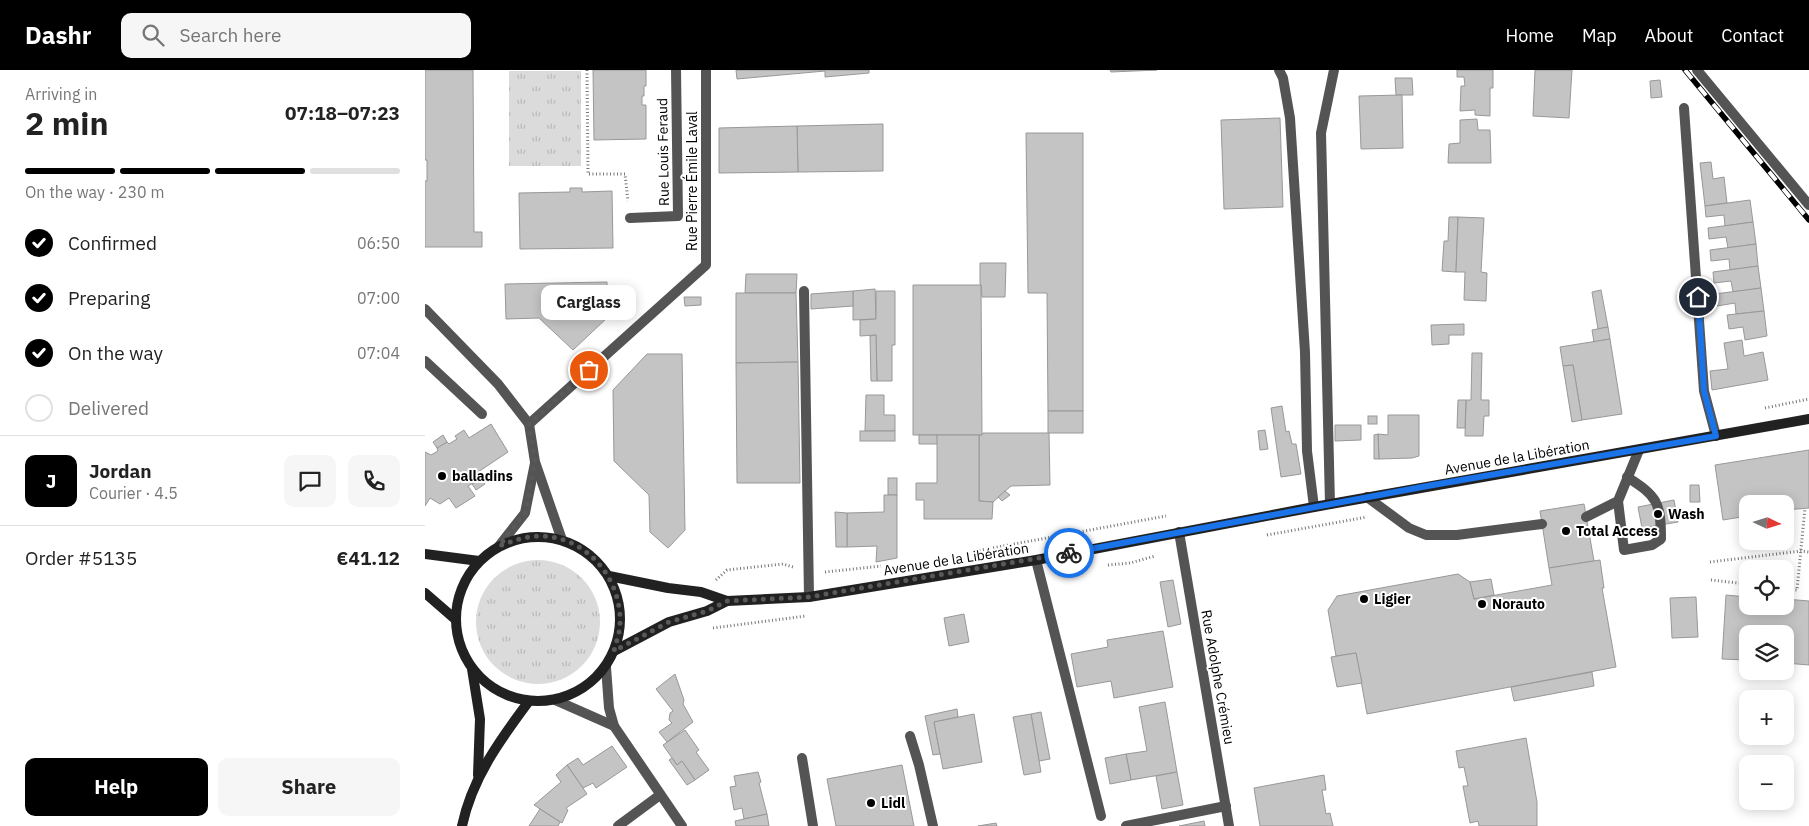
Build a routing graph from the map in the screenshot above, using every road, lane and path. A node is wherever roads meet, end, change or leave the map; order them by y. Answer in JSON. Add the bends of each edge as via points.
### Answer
{"nodes":[{"id":1,"x":587,"y":70,"type":"edge"},
{"id":2,"x":676,"y":70,"type":"edge"},
{"id":3,"x":706,"y":70,"type":"edge"},
{"id":4,"x":1279,"y":70,"type":"edge"},
{"id":5,"x":1334,"y":70,"type":"edge"},
{"id":6,"x":1697,"y":70,"type":"edge"},
{"id":7,"x":1685,"y":108,"type":"dead end"},
{"id":8,"x":1809,"y":205,"type":"edge"},
{"id":9,"x":630,"y":218,"type":"joint"},
{"id":10,"x":804,"y":291,"type":"dead end"},
{"id":11,"x":425,"y":309,"type":"edge"},
{"id":12,"x":425,"y":361,"type":"edge"},
{"id":13,"x":1809,"y":400,"type":"edge"},
{"id":14,"x":1760,"y":409,"type":"dead end"},
{"id":15,"x":482,"y":414,"type":"dead end"},
{"id":16,"x":1809,"y":419,"type":"edge"},
{"id":17,"x":529,"y":424,"type":"junction"},
{"id":18,"x":1716,"y":436,"type":"junction"},
{"id":19,"x":1639,"y":450,"type":"junction"},
{"id":20,"x":535,"y":462,"type":"junction"},
{"id":21,"x":1627,"y":477,"type":"junction"},
{"id":22,"x":1367,"y":497,"type":"junction"},
{"id":23,"x":1618,"y":501,"type":"junction"},
{"id":24,"x":1330,"y":504,"type":"junction"},
{"id":25,"x":1315,"y":506,"type":"junction"},
{"id":26,"x":1805,"y":508,"type":"dead end"},
{"id":27,"x":1171,"y":515,"type":"dead end"},
{"id":28,"x":1586,"y":517,"type":"dead end"},
{"id":29,"x":1542,"y":524,"type":"dead end"},
{"id":30,"x":1179,"y":532,"type":"junction"},
{"id":31,"x":562,"y":540,"type":"junction"},
{"id":32,"x":499,"y":546,"type":"junction"},
{"id":33,"x":1801,"y":551,"type":"junction"},
{"id":34,"x":970,"y":552,"type":"dead end"},
{"id":35,"x":1809,"y":552,"type":"edge"},
{"id":36,"x":425,"y":554,"type":"edge"},
{"id":37,"x":1036,"y":560,"type":"junction"},
{"id":38,"x":479,"y":561,"type":"junction"},
{"id":39,"x":1710,"y":562,"type":"dead end"},
{"id":40,"x":884,"y":566,"type":"dead end"},
{"id":41,"x":809,"y":574,"type":"junction"},
{"id":42,"x":609,"y":576,"type":"junction"},
{"id":43,"x":1711,"y":580,"type":"dead end"},
{"id":44,"x":1739,"y":583,"type":"edge"},
{"id":45,"x":1794,"y":590,"type":"edge"},
{"id":46,"x":701,"y":592,"type":"junction"},
{"id":47,"x":425,"y":593,"type":"edge"},
{"id":48,"x":809,"y":597,"type":"junction"},
{"id":49,"x":727,"y":601,"type":"junction"},
{"id":50,"x":455,"y":619,"type":"junction"},
{"id":51,"x":614,"y":651,"type":"junction"},
{"id":52,"x":606,"y":667,"type":"junction"},
{"id":53,"x":472,"y":669,"type":"junction"},
{"id":54,"x":555,"y":700,"type":"junction"},
{"id":55,"x":529,"y":702,"type":"junction"},
{"id":56,"x":614,"y":726,"type":"junction"},
{"id":57,"x":910,"y":736,"type":"dead end"},
{"id":58,"x":802,"y":758,"type":"dead end"},
{"id":59,"x":478,"y":776,"type":"junction"},
{"id":60,"x":660,"y":794,"type":"junction"},
{"id":61,"x":1225,"y":806,"type":"junction"},
{"id":62,"x":1101,"y":816,"type":"dead end"},
{"id":63,"x":461,"y":826,"type":"edge"},
{"id":64,"x":618,"y":826,"type":"edge"},
{"id":65,"x":682,"y":826,"type":"edge"},
{"id":66,"x":813,"y":826,"type":"edge"},
{"id":67,"x":933,"y":826,"type":"edge"},
{"id":68,"x":1126,"y":826,"type":"edge"},
{"id":69,"x":1229,"y":826,"type":"edge"}],
"edges":[{"from":1,"to":9,"type":"path","via":[[588,174],[625,174]]},
{"from":2,"to":9,"type":"street","name":"Rue Louis Feraud","via":[[678,216]]},
{"from":3,"to":17,"type":"street","name":"Rue Pierre Émile Laval","via":[[705,265]]},
{"from":4,"to":25,"type":"street","via":[[1290,118],[1305,352],[1307,451]]},
{"from":5,"to":24,"type":"street","via":[[1321,133]]},
{"from":6,"to":8,"type":"street"},
{"from":7,"to":18,"type":"street","via":[[1704,391]]},
{"from":10,"to":41,"type":"street"},
{"from":11,"to":17,"type":"street","via":[[498,384]]},
{"from":12,"to":15,"type":"street"},
{"from":13,"to":14,"type":"path"},
{"from":16,"to":18,"type":"main road","name":"Avenue de la Libération"},
{"from":17,"to":20,"type":"street"},
{"from":18,"to":19,"type":"main road","name":"Avenue de la Libération"},
{"from":19,"to":21,"type":"street"},
{"from":19,"to":22,"type":"main road","name":"Avenue de la Libération"},
{"from":20,"to":31,"type":"street"},
{"from":20,"to":32,"type":"street","via":[[525,513]]},
{"from":21,"to":23,"type":"street"},
{"from":21,"to":23,"type":"street","via":[[1647,490],[1657,504],[1661,538],[1652,545],[1624,550]]},
{"from":22,"to":24,"type":"main road","name":"Avenue de la Libération"},
{"from":22,"to":29,"type":"street","via":[[1409,528],[1426,536]]},
{"from":23,"to":28,"type":"street"},
{"from":24,"to":25,"type":"main road","name":"Avenue de la Libération"},
{"from":25,"to":30,"type":"main road","name":"Avenue de la Libération"},
{"from":26,"to":33,"type":"path"},
{"from":27,"to":34,"type":"path"},
{"from":30,"to":37,"type":"main road","name":"Avenue de la Libération"},
{"from":30,"to":61,"type":"street","name":"Rue Adolphe Crémieu"},
{"from":31,"to":32,"type":"main road","via":[[541,536],[519,538]]},
{"from":31,"to":42,"type":"main road","via":[[581,548]]},
{"from":32,"to":38,"type":"main road"},
{"from":33,"to":35,"type":"path"},
{"from":33,"to":39,"type":"path"},
{"from":33,"to":45,"type":"path","via":[[1797,590]]},
{"from":36,"to":38,"type":"main road"},
{"from":37,"to":48,"type":"main road","name":"Avenue de la Libération"},
{"from":37,"to":62,"type":"street"},
{"from":38,"to":50,"type":"main road","via":[[466,578],[458,598]]},
{"from":40,"to":41,"type":"path"},
{"from":41,"to":46,"type":"path","via":[[783,564],[727,570]]},
{"from":41,"to":48,"type":"street"},
{"from":42,"to":46,"type":"main road","name":"Avenue de la Libération"},
{"from":42,"to":51,"type":"main road","via":[[620,617]]},
{"from":43,"to":44,"type":"path"},
{"from":46,"to":49,"type":"main road","name":"Avenue de la Libération"},
{"from":47,"to":50,"type":"main road"},
{"from":48,"to":49,"type":"main road","name":"Avenue de la Libération"},
{"from":49,"to":51,"type":"main road","name":"Avenue de la Libération","via":[[707,611],[669,622]]},
{"from":50,"to":53,"type":"main road","via":[[460,646]]},
{"from":51,"to":52,"type":"main road"},
{"from":52,"to":54,"type":"main road","via":[[575,694]]},
{"from":52,"to":56,"type":"street","via":[[609,708]]},
{"from":53,"to":55,"type":"main road","via":[[488,685],[507,696]]},
{"from":53,"to":59,"type":"main road","via":[[480,720]]},
{"from":54,"to":55,"type":"main road"},
{"from":54,"to":56,"type":"street"},
{"from":55,"to":59,"type":"main road"},
{"from":56,"to":60,"type":"street"},
{"from":57,"to":67,"type":"street"},
{"from":58,"to":66,"type":"street"},
{"from":59,"to":63,"type":"main road"},
{"from":60,"to":64,"type":"street"},
{"from":60,"to":65,"type":"street"},
{"from":61,"to":68,"type":"street"},
{"from":61,"to":69,"type":"street","name":"Rue Adolphe Crémieu"}]}
